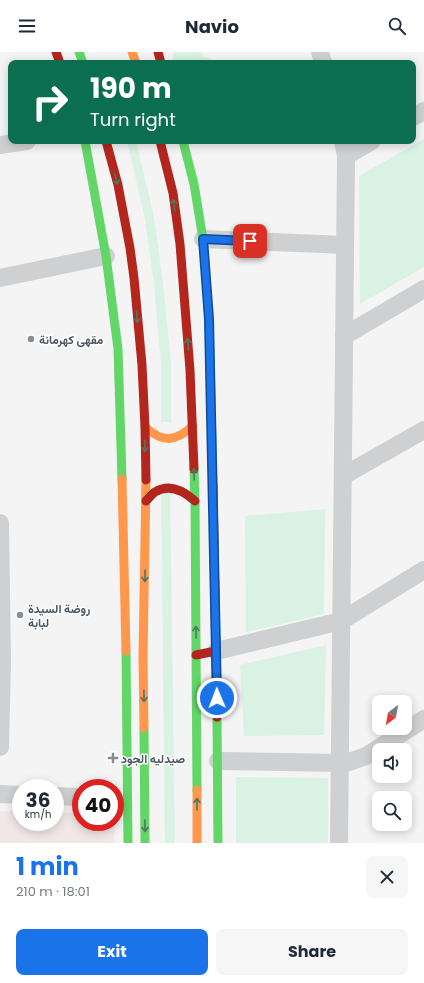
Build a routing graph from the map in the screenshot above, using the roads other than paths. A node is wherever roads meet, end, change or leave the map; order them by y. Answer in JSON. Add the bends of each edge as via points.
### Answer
{"nodes":[{"id":1,"x":86,"y":144,"type":"edge"},
{"id":2,"x":107,"y":144,"type":"edge"},
{"id":3,"x":161,"y":144,"type":"edge"},
{"id":4,"x":184,"y":144,"type":"edge"},
{"id":5,"x":360,"y":144,"type":"edge"},
{"id":6,"x":344,"y":148,"type":"edge"},
{"id":7,"x":203,"y":239,"type":"junction"},
{"id":8,"x":345,"y":246,"type":"junction"},
{"id":9,"x":106,"y":256,"type":"junction"},
{"id":10,"x":0,"y":278,"type":"edge"},
{"id":11,"x":424,"y":290,"type":"edge"},
{"id":12,"x":344,"y":336,"type":"junction"},
{"id":13,"x":193,"y":426,"type":"junction"},
{"id":14,"x":145,"y":427,"type":"junction"},
{"id":15,"x":424,"y":430,"type":"edge"},
{"id":16,"x":343,"y":476,"type":"junction"},
{"id":17,"x":146,"y":501,"type":"junction"},
{"id":18,"x":195,"y":501,"type":"junction"},
{"id":19,"x":0,"y":532,"type":"edge"},
{"id":20,"x":424,"y":570,"type":"edge"},
{"id":21,"x":342,"y":621,"type":"junction"},
{"id":22,"x":216,"y":651,"type":"junction"},
{"id":23,"x":196,"y":655,"type":"junction"},
{"id":24,"x":126,"y":657,"type":"junction"},
{"id":25,"x":143,"y":657,"type":"junction"},
{"id":26,"x":1,"y":663,"type":"edge"},
{"id":27,"x":424,"y":719,"type":"edge"},
{"id":28,"x":0,"y":747,"type":"edge"},
{"id":29,"x":218,"y":761,"type":"junction"},
{"id":30,"x":340,"y":763,"type":"junction"},
{"id":31,"x":122,"y":779,"type":"edge"},
{"id":32,"x":0,"y":794,"type":"edge"},
{"id":33,"x":12,"y":795,"type":"edge"},
{"id":34,"x":124,"y":818,"type":"edge"},
{"id":35,"x":128,"y":843,"type":"edge"},
{"id":36,"x":145,"y":843,"type":"edge"},
{"id":37,"x":197,"y":843,"type":"edge"},
{"id":38,"x":218,"y":843,"type":"edge"},
{"id":39,"x":339,"y":843,"type":"edge"}],
"edges":[{"from":1,"to":9,"type":"main road"},
{"from":2,"to":14,"type":"main road","one_way":true,"via":[[118,184],[130,248],[142,365]]},
{"from":13,"to":3,"type":"main road","one_way":true,"via":[[180,244],[173,193]]},
{"from":4,"to":7,"type":"main road","via":[[194,184]]},
{"from":5,"to":6,"type":"street"},
{"from":6,"to":8,"type":"street"},
{"from":7,"to":8,"type":"street"},
{"from":7,"to":22,"type":"main road","via":[[209,319]]},
{"from":8,"to":12,"type":"street"},
{"from":9,"to":10,"type":"street"},
{"from":9,"to":24,"type":"main road","via":[[118,349]]},
{"from":11,"to":12,"type":"street"},
{"from":12,"to":16,"type":"street"},
{"from":13,"to":14,"type":"main road","via":[[185,434],[174,439],[163,439],[153,435]]},
{"from":18,"to":13,"type":"main road","one_way":true},
{"from":14,"to":17,"type":"main road","one_way":true},
{"from":15,"to":16,"type":"street"},
{"from":16,"to":21,"type":"street"},
{"from":17,"to":18,"type":"main road","via":[[154,493],[165,488],[176,488],[187,493]]},
{"from":17,"to":25,"type":"main road","one_way":true},
{"from":23,"to":18,"type":"main road","one_way":true},
{"from":19,"to":26,"type":"street"},
{"from":20,"to":21,"type":"street"},
{"from":21,"to":22,"type":"street"},
{"from":21,"to":30,"type":"street"},
{"from":22,"to":23,"type":"main road"},
{"from":22,"to":29,"type":"main road"},
{"from":37,"to":23,"type":"main road","one_way":true},
{"from":24,"to":25,"type":"main road"},
{"from":24,"to":31,"type":"main road"},
{"from":25,"to":36,"type":"main road","one_way":true},
{"from":26,"to":28,"type":"street"},
{"from":27,"to":30,"type":"street","via":[[366,756]]},
{"from":29,"to":30,"type":"street"},
{"from":29,"to":38,"type":"main road"},
{"from":30,"to":39,"type":"street"},
{"from":32,"to":33,"type":"street"},
{"from":34,"to":35,"type":"main road"}]}
